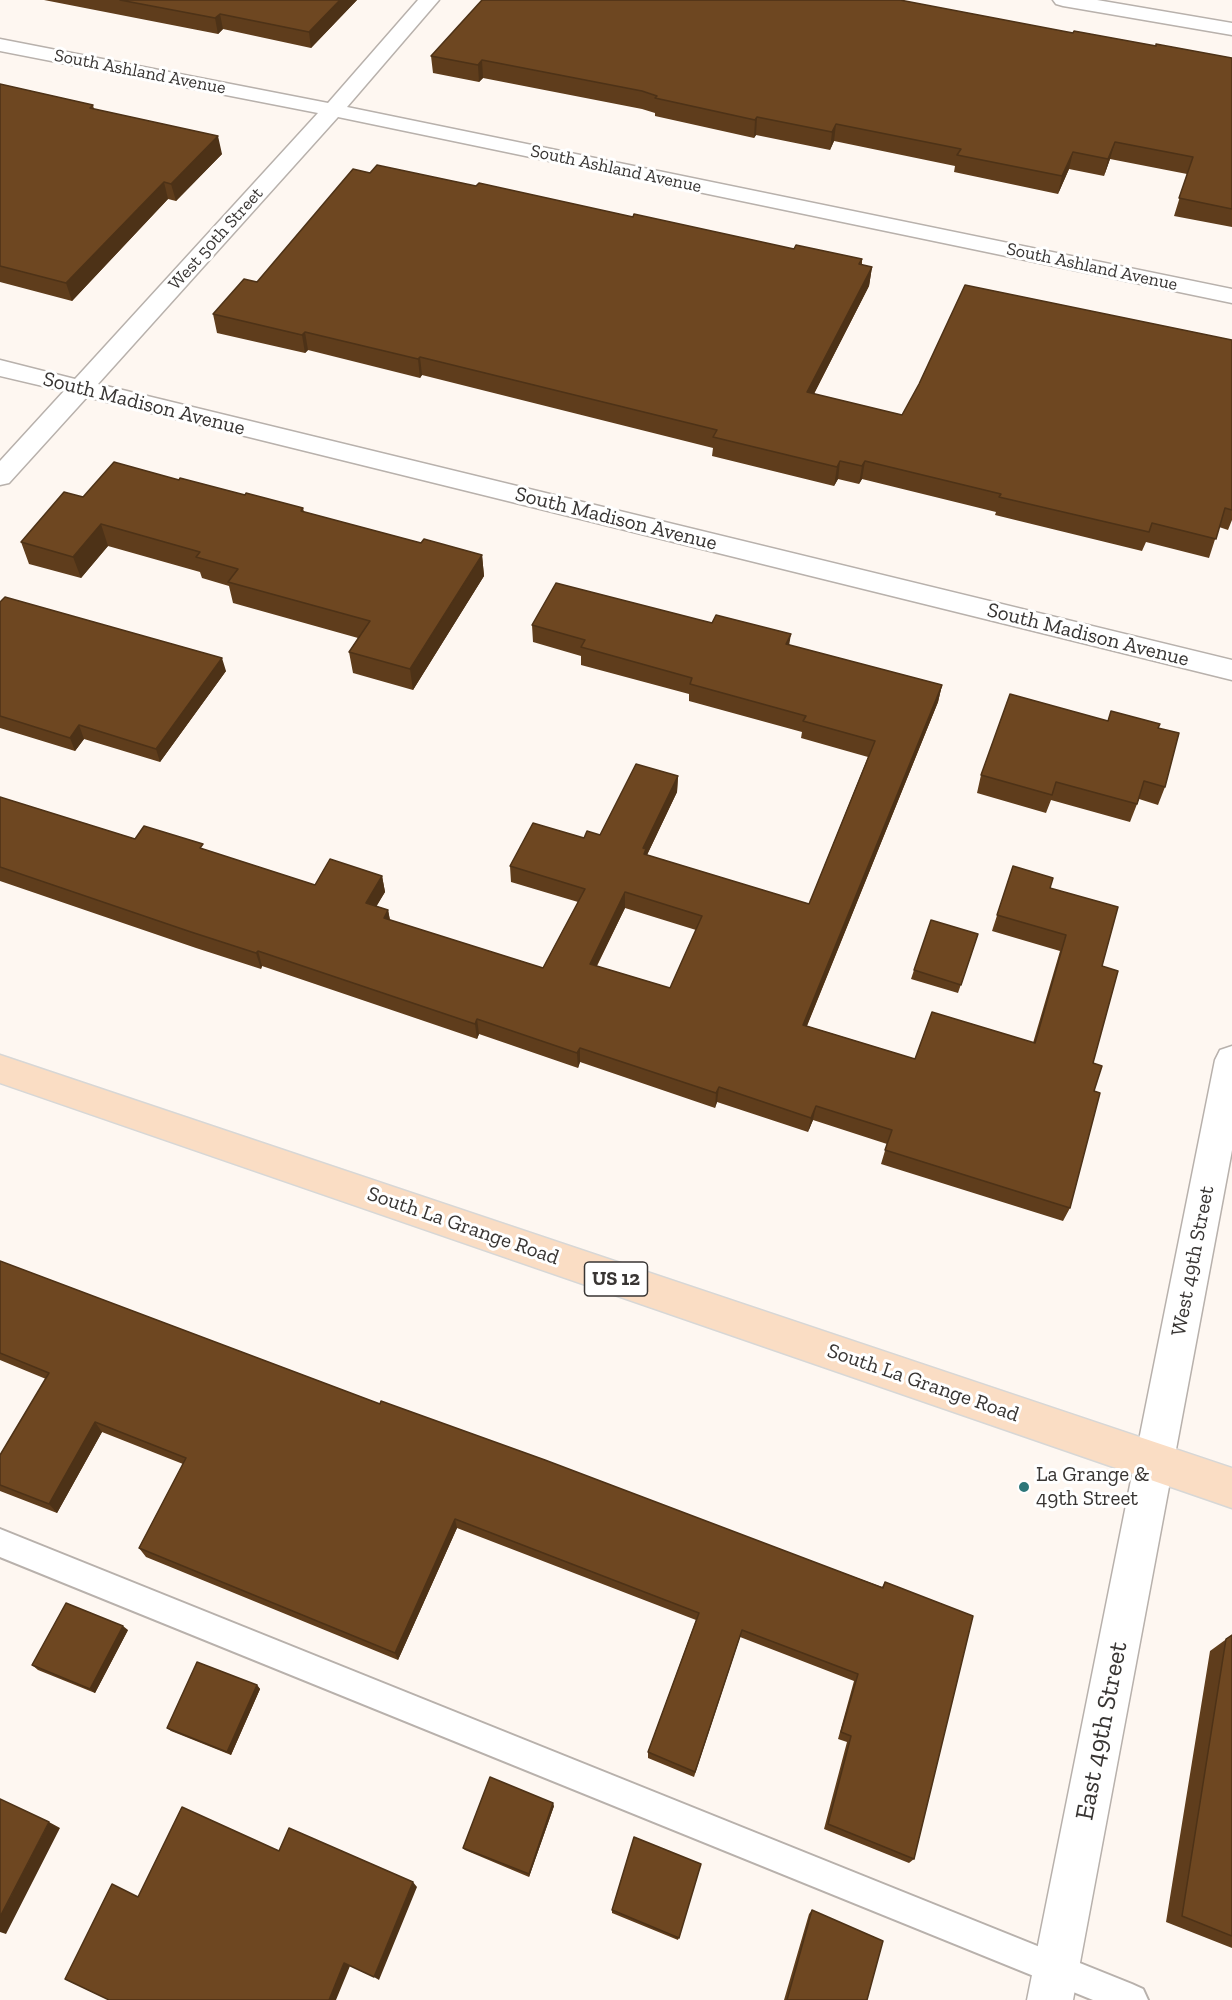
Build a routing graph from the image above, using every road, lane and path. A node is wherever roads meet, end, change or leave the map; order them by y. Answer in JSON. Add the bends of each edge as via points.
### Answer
{"nodes":[{"id":1,"x":429,"y":0,"type":"edge"},
{"id":2,"x":1064,"y":0,"type":"edge"},
{"id":3,"x":1232,"y":29,"type":"edge"},
{"id":4,"x":0,"y":45,"type":"edge"},
{"id":5,"x":333,"y":110,"type":"junction"},
{"id":6,"x":1232,"y":296,"type":"edge"},
{"id":7,"x":0,"y":368,"type":"edge"},
{"id":8,"x":80,"y":388,"type":"junction"},
{"id":9,"x":0,"y":477,"type":"edge"},
{"id":10,"x":1232,"y":670,"type":"edge"},
{"id":11,"x":1232,"y":1060,"type":"edge"},
{"id":12,"x":0,"y":1069,"type":"edge"},
{"id":13,"x":1154,"y":1462,"type":"junction"},
{"id":14,"x":1232,"y":1488,"type":"edge"},
{"id":15,"x":0,"y":1543,"type":"edge"},
{"id":16,"x":1053,"y":1984,"type":"edge"},
{"id":17,"x":1132,"y":2000,"type":"edge"}],
"edges":[{"from":1,"to":5,"type":"street","name":"West 50th Street"},
{"from":2,"to":3,"type":"street"},
{"from":4,"to":5,"type":"street","name":"South Ashland Avenue"},
{"from":5,"to":6,"type":"street","name":"South Ashland Avenue"},
{"from":5,"to":8,"type":"street","name":"West 50th Street"},
{"from":7,"to":8,"type":"street","name":"South Madison Avenue"},
{"from":8,"to":9,"type":"street","name":"West 50th Street"},
{"from":8,"to":10,"type":"street","name":"South Madison Avenue"},
{"from":11,"to":13,"type":"street","name":"West 49th Street"},
{"from":12,"to":13,"type":"main road","name":"South La Grange Road","number":"US 12"},
{"from":13,"to":14,"type":"main road","name":"South La Grange Road","number":"US 12"},
{"from":13,"to":16,"type":"street","name":"East 49th Street"},
{"from":15,"to":16,"type":"lane"},
{"from":16,"to":17,"type":"lane"}]}
